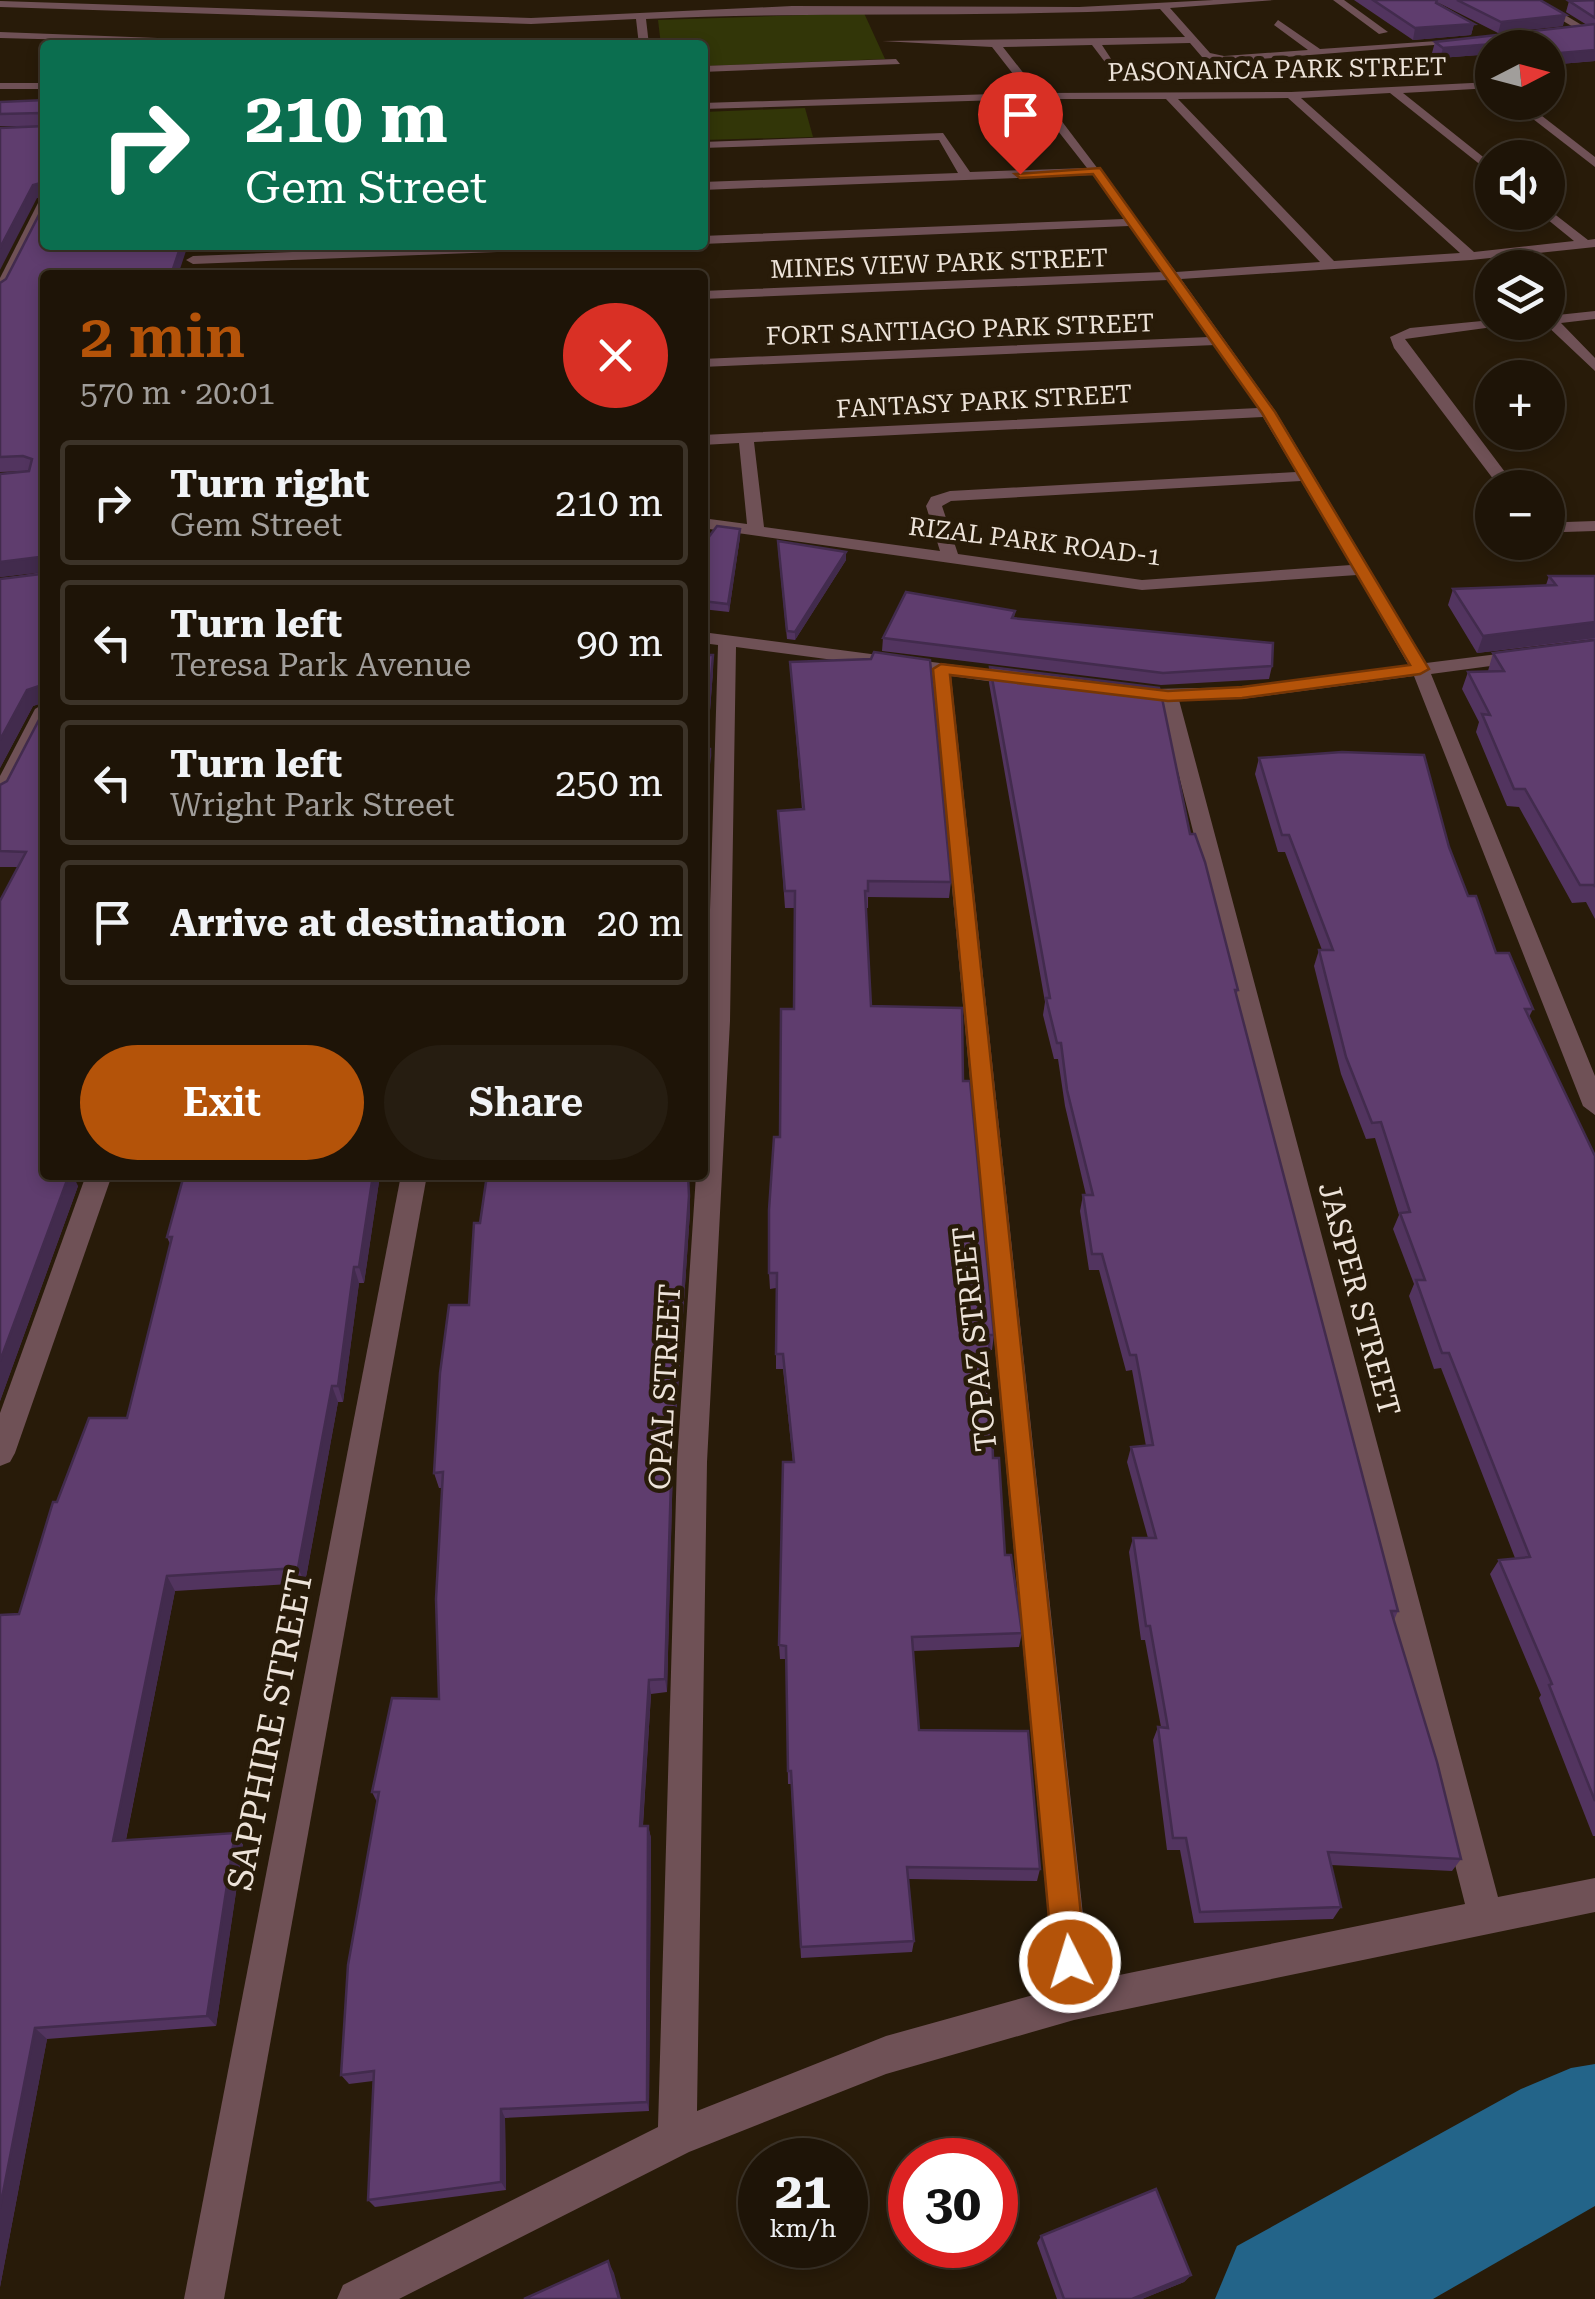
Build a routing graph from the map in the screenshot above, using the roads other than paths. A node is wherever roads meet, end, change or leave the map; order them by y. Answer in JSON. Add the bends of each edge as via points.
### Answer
{"nodes":[{"id":1,"x":1269,"y":0,"type":"edge"},
{"id":2,"x":1338,"y":0,"type":"edge"},
{"id":3,"x":1533,"y":0,"type":"edge"},
{"id":4,"x":0,"y":4,"type":"edge"},
{"id":5,"x":789,"y":4,"type":"edge"},
{"id":6,"x":1164,"y":7,"type":"junction"},
{"id":7,"x":873,"y":10,"type":"junction"},
{"id":8,"x":641,"y":16,"type":"junction"},
{"id":9,"x":1278,"y":23,"type":"dead end"},
{"id":10,"x":1384,"y":32,"type":"edge"},
{"id":11,"x":1566,"y":32,"type":"edge"},
{"id":12,"x":1590,"y":34,"type":"edge"},
{"id":13,"x":0,"y":35,"type":"edge"},
{"id":14,"x":126,"y":40,"type":"edge"},
{"id":15,"x":643,"y":40,"type":"edge"},
{"id":16,"x":1192,"y":40,"type":"junction"},
{"id":17,"x":888,"y":41,"type":"junction"},
{"id":18,"x":1474,"y":42,"type":"edge"},
{"id":19,"x":1096,"y":43,"type":"junction"},
{"id":20,"x":995,"y":44,"type":"junction"},
{"id":21,"x":1320,"y":54,"type":"junction"},
{"id":22,"x":896,"y":62,"type":"junction"},
{"id":23,"x":708,"y":69,"type":"edge"},
{"id":24,"x":1114,"y":71,"type":"dead end"},
{"id":25,"x":905,"y":76,"type":"dead end"},
{"id":26,"x":0,"y":86,"type":"edge"},
{"id":27,"x":40,"y":86,"type":"edge"},
{"id":28,"x":1475,"y":86,"type":"edge"},
{"id":29,"x":1392,"y":90,"type":"junction"},
{"id":30,"x":1291,"y":95,"type":"junction"},
{"id":31,"x":1035,"y":96,"type":"junction"},
{"id":32,"x":1168,"y":96,"type":"junction"},
{"id":33,"x":708,"y":106,"type":"edge"},
{"id":34,"x":1539,"y":120,"type":"edge"},
{"id":35,"x":708,"y":145,"type":"edge"},
{"id":36,"x":1475,"y":156,"type":"edge"},
{"id":37,"x":1595,"y":163,"type":"edge"},
{"id":38,"x":1096,"y":171,"type":"junction"},
{"id":39,"x":967,"y":177,"type":"junction"},
{"id":40,"x":708,"y":186,"type":"edge"},
{"id":41,"x":40,"y":211,"type":"edge"},
{"id":42,"x":1134,"y":222,"type":"junction"},
{"id":43,"x":1565,"y":225,"type":"edge"},
{"id":44,"x":708,"y":240,"type":"edge"},
{"id":45,"x":1590,"y":243,"type":"edge"},
{"id":46,"x":444,"y":250,"type":"edge"},
{"id":47,"x":1471,"y":256,"type":"junction"},
{"id":48,"x":193,"y":260,"type":"edge"},
{"id":49,"x":1331,"y":266,"type":"junction"},
{"id":50,"x":1173,"y":276,"type":"junction"},
{"id":51,"x":0,"y":290,"type":"edge"},
{"id":52,"x":708,"y":295,"type":"edge"},
{"id":53,"x":1595,"y":315,"type":"edge"},
{"id":54,"x":1565,"y":318,"type":"edge"},
{"id":55,"x":1475,"y":328,"type":"edge"},
{"id":56,"x":1565,"y":336,"type":"edge"},
{"id":57,"x":1219,"y":340,"type":"junction"},
{"id":58,"x":708,"y":363,"type":"edge"},
{"id":59,"x":1595,"y":367,"type":"edge"},
{"id":60,"x":1268,"y":412,"type":"junction"},
{"id":61,"x":746,"y":438,"type":"junction"},
{"id":62,"x":708,"y":440,"type":"edge"},
{"id":63,"x":1495,"y":470,"type":"edge"},
{"id":64,"x":1307,"y":476,"type":"junction"},
{"id":65,"x":708,"y":524,"type":"edge"},
{"id":66,"x":1565,"y":526,"type":"edge"},
{"id":67,"x":1595,"y":526,"type":"edge"},
{"id":68,"x":756,"y":530,"type":"junction"},
{"id":69,"x":950,"y":556,"type":"junction"},
{"id":70,"x":1362,"y":570,"type":"junction"},
{"id":71,"x":715,"y":639,"type":"edge"},
{"id":72,"x":1595,"y":648,"type":"edge"},
{"id":73,"x":941,"y":669,"type":"junction"},
{"id":74,"x":1420,"y":669,"type":"junction"},
{"id":75,"x":1049,"y":683,"type":"edge"},
{"id":76,"x":1136,"y":693,"type":"edge"},
{"id":77,"x":1168,"y":696,"type":"junction"},
{"id":78,"x":40,"y":718,"type":"edge"},
{"id":79,"x":0,"y":795,"type":"edge"},
{"id":80,"x":1595,"y":1106,"type":"edge"},
{"id":81,"x":97,"y":1180,"type":"edge"},
{"id":82,"x":413,"y":1180,"type":"edge"},
{"id":83,"x":0,"y":1453,"type":"edge"},
{"id":84,"x":1595,"y":1895,"type":"edge"},
{"id":85,"x":1486,"y":1918,"type":"junction"},
{"id":86,"x":1074,"y":2002,"type":"junction"},
{"id":87,"x":678,"y":2138,"type":"junction"},
{"id":88,"x":204,"y":2299,"type":"edge"},
{"id":89,"x":356,"y":2299,"type":"edge"}],
"edges":[{"from":1,"to":6,"type":"street"},
{"from":2,"to":10,"type":"street"},
{"from":3,"to":12,"type":"street"},
{"from":4,"to":8,"type":"street"},
{"from":5,"to":7,"type":"street"},
{"from":5,"to":8,"type":"street"},
{"from":6,"to":7,"type":"street"},
{"from":6,"to":16,"type":"street"},
{"from":7,"to":17,"type":"street"},
{"from":8,"to":15,"type":"street"},
{"from":9,"to":21,"type":"street"},
{"from":11,"to":12,"type":"street"},
{"from":13,"to":14,"type":"street"},
{"from":16,"to":19,"type":"street"},
{"from":16,"to":21,"type":"street","via":[[1224,59]]},
{"from":17,"to":20,"type":"street"},
{"from":17,"to":22,"type":"street"},
{"from":18,"to":21,"type":"street"},
{"from":19,"to":20,"type":"street"},
{"from":19,"to":24,"type":"street"},
{"from":20,"to":31,"type":"street"},
{"from":22,"to":23,"type":"street"},
{"from":22,"to":25,"type":"street"},
{"from":26,"to":27,"type":"street"},
{"from":28,"to":29,"type":"street","name":"PASONANCA PARK STREET"},
{"from":29,"to":30,"type":"street","name":"PASONANCA PARK STREET"},
{"from":29,"to":36,"type":"street"},
{"from":30,"to":32,"type":"street","name":"PASONANCA PARK STREET"},
{"from":30,"to":47,"type":"street"},
{"from":31,"to":32,"type":"street","name":"PASONANCA PARK STREET"},
{"from":31,"to":33,"type":"street","name":"PASONANCA PARK STREET"},
{"from":31,"to":38,"type":"street"},
{"from":32,"to":49,"type":"street"},
{"from":34,"to":37,"type":"street"},
{"from":35,"to":39,"type":"street","via":[[943,136]]},
{"from":38,"to":39,"type":"street"},
{"from":38,"to":42,"type":"street"},
{"from":39,"to":40,"type":"street"},
{"from":41,"to":51,"type":"street"},
{"from":42,"to":44,"type":"street"},
{"from":42,"to":50,"type":"street"},
{"from":43,"to":45,"type":"street"},
{"from":45,"to":47,"type":"street","name":"MINES VIEW PARK STREET"},
{"from":46,"to":48,"type":"street"},
{"from":47,"to":49,"type":"street","name":"MINES VIEW PARK STREET"},
{"from":49,"to":50,"type":"street","name":"MINES VIEW PARK STREET"},
{"from":50,"to":52,"type":"street","name":"MINES VIEW PARK STREET"},
{"from":50,"to":57,"type":"street"},
{"from":53,"to":54,"type":"street"},
{"from":55,"to":63,"type":"street","via":[[1397,337]]},
{"from":56,"to":59,"type":"street"},
{"from":57,"to":58,"type":"street","name":"FORT SANTIAGO PARK STREET"},
{"from":57,"to":60,"type":"street"},
{"from":60,"to":61,"type":"street","name":"FANTASY PARK STREET"},
{"from":60,"to":64,"type":"street"},
{"from":61,"to":62,"type":"street","name":"FANTASY PARK STREET"},
{"from":61,"to":68,"type":"street"},
{"from":64,"to":69,"type":"street","via":[[950,496],[934,506]]},
{"from":64,"to":70,"type":"street"},
{"from":65,"to":68,"type":"street","name":"RIZAL PARK ROAD-1"},
{"from":66,"to":67,"type":"street"},
{"from":68,"to":69,"type":"street","name":"RIZAL PARK ROAD-1"},
{"from":69,"to":70,"type":"street","name":"RIZAL PARK ROAD-1","via":[[1142,585]]},
{"from":70,"to":74,"type":"street"},
{"from":71,"to":73,"type":"street"},
{"from":71,"to":87,"type":"street","name":"OPAL STREET","via":[[718,1021],[692,1462]]},
{"from":72,"to":74,"type":"street"},
{"from":73,"to":75,"type":"street"},
{"from":73,"to":86,"type":"street","name":"TOPAZ STREET"},
{"from":74,"to":77,"type":"street"},
{"from":74,"to":80,"type":"street"},
{"from":76,"to":77,"type":"street"},
{"from":77,"to":85,"type":"street","name":"JASPER STREET"},
{"from":78,"to":79,"type":"street"},
{"from":81,"to":83,"type":"street"},
{"from":82,"to":88,"type":"street","name":"SAPPHIRE STREET"},
{"from":84,"to":85,"type":"street"},
{"from":85,"to":86,"type":"street"},
{"from":86,"to":87,"type":"street","via":[[886,2055]]},
{"from":87,"to":89,"type":"street"}]}
